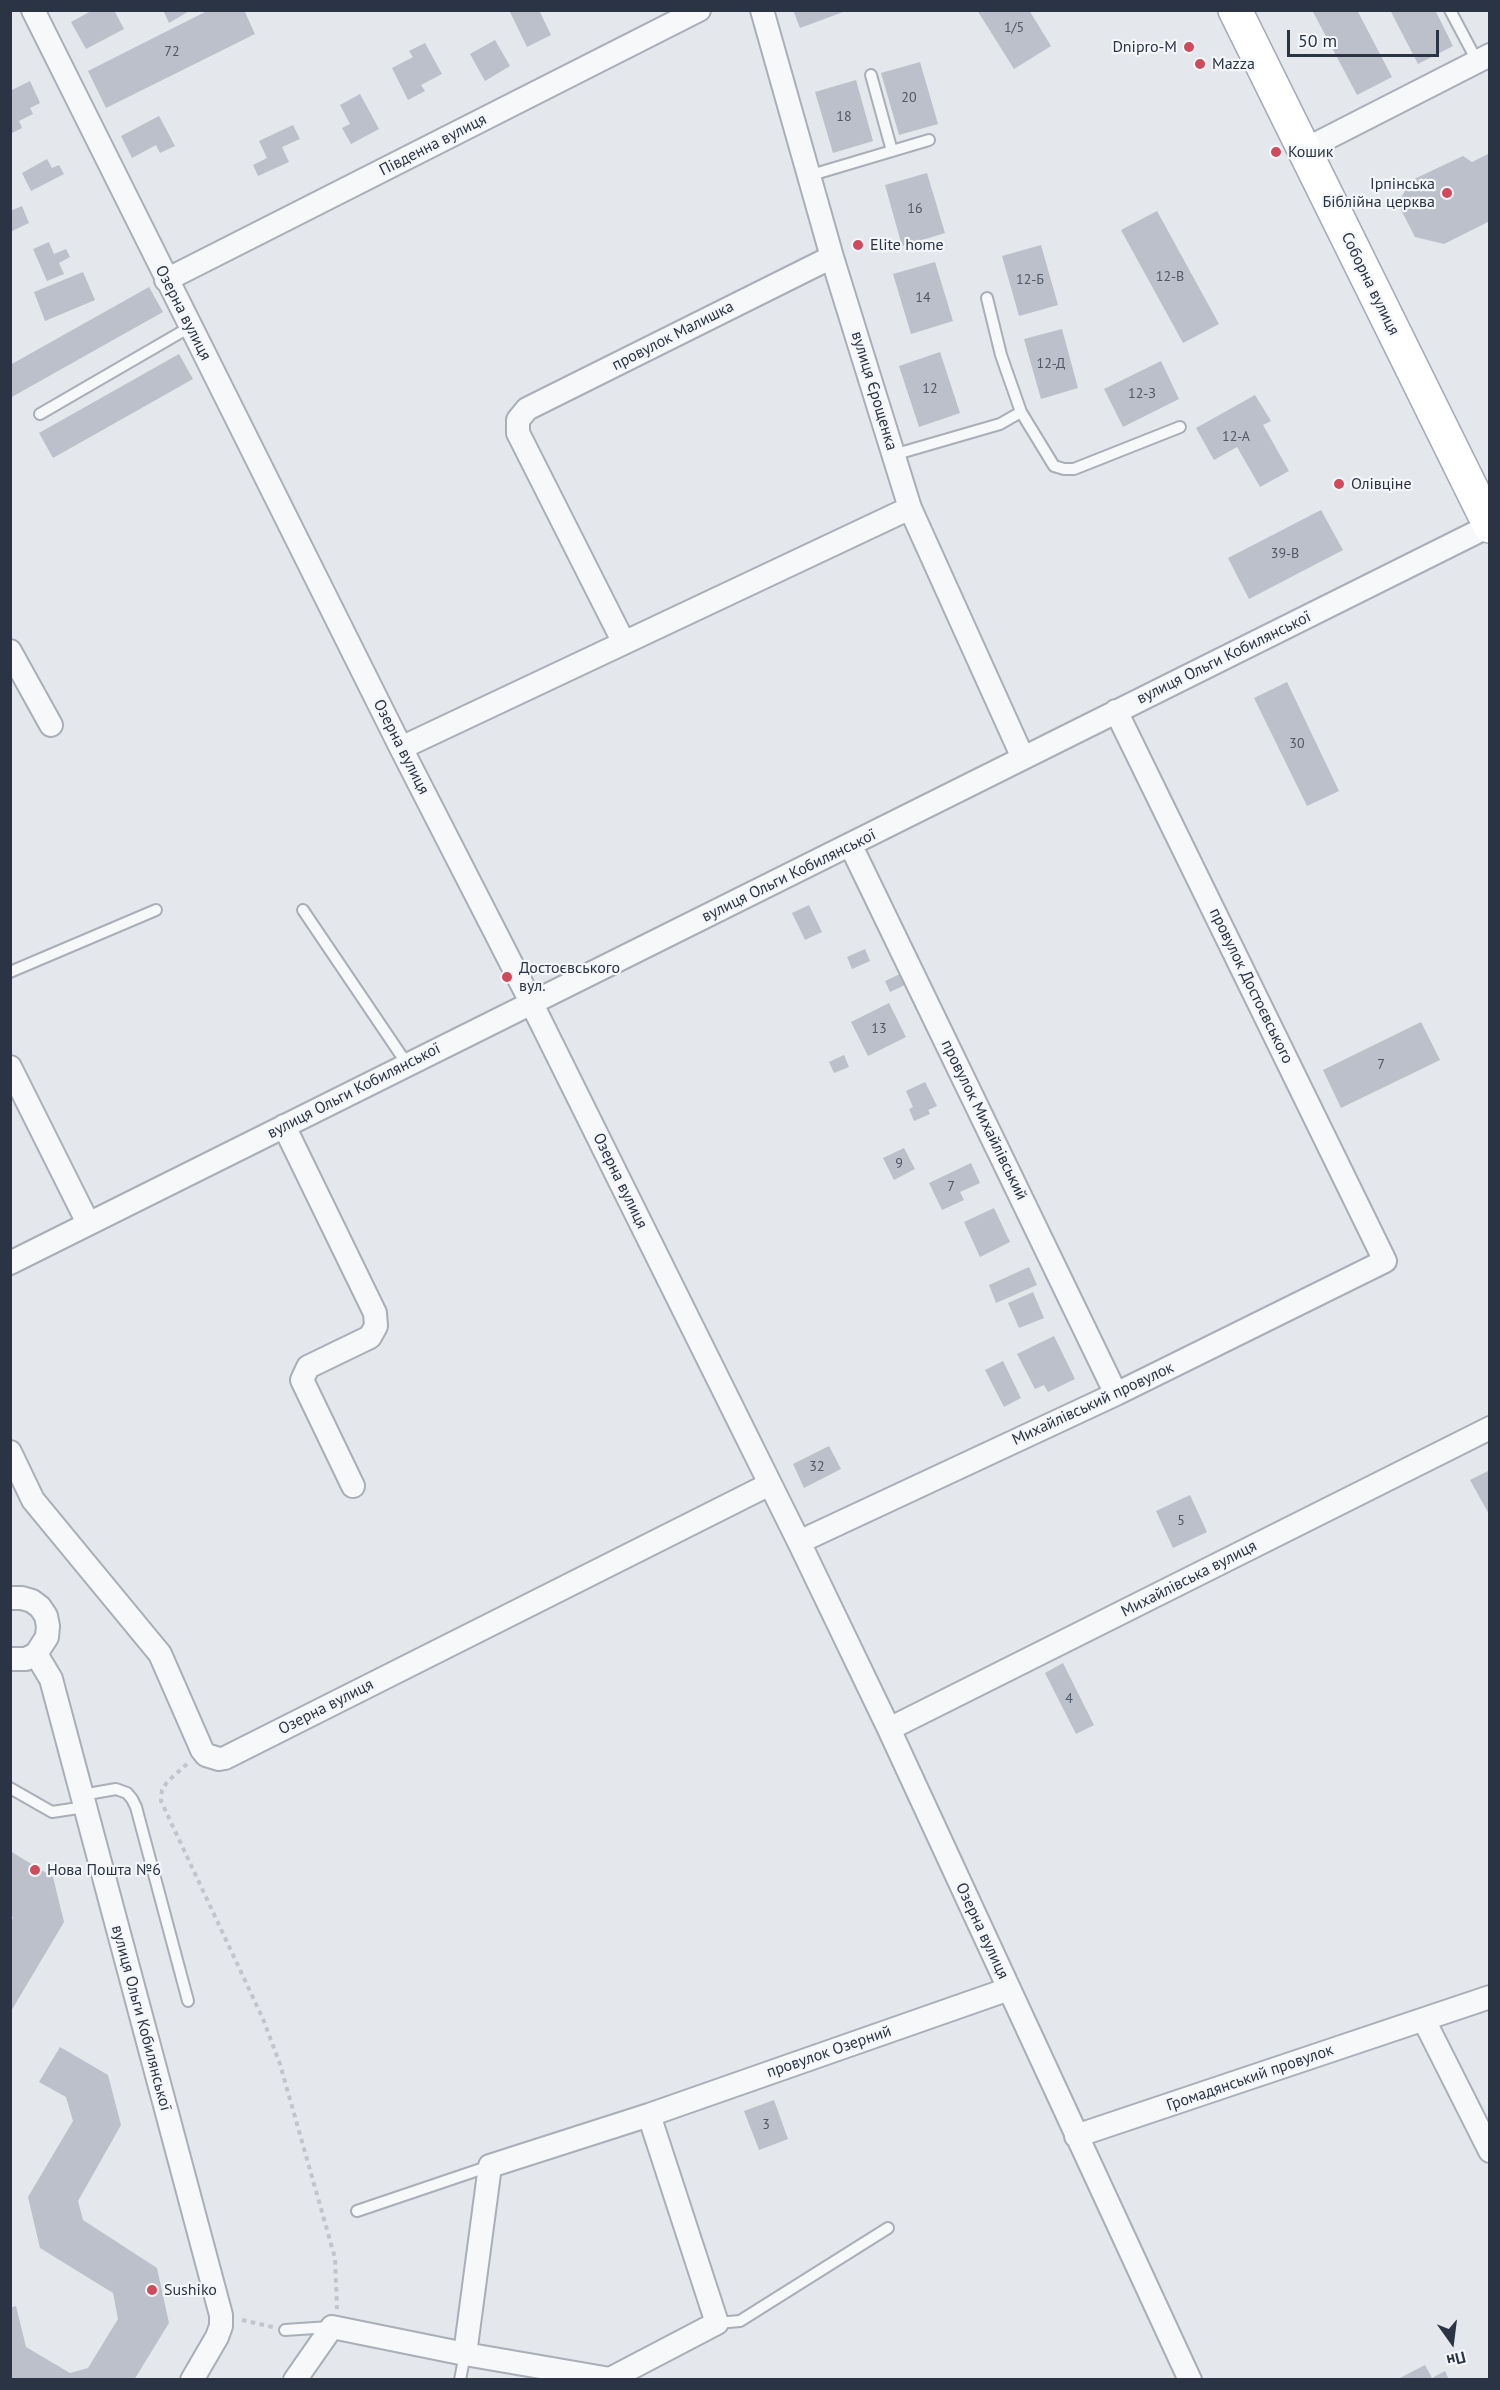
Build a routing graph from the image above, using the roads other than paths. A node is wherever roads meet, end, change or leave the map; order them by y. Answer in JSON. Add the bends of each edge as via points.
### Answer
{"nodes":[{"id":1,"x":33,"y":10,"type":"edge"},
{"id":2,"x":699,"y":10,"type":"edge"},
{"id":3,"x":762,"y":10,"type":"edge"},
{"id":4,"x":1235,"y":10,"type":"edge"},
{"id":5,"x":1450,"y":10,"type":"edge"},
{"id":6,"x":1483,"y":58,"type":"edge"},
{"id":7,"x":871,"y":75,"type":"dead end"},
{"id":8,"x":929,"y":140,"type":"dead end"},
{"id":9,"x":1304,"y":150,"type":"junction"},
{"id":10,"x":892,"y":151,"type":"junction"},
{"id":11,"x":808,"y":176,"type":"junction"},
{"id":12,"x":832,"y":257,"type":"junction"},
{"id":13,"x":166,"y":280,"type":"junction"},
{"id":14,"x":987,"y":298,"type":"dead end"},
{"id":15,"x":190,"y":327,"type":"junction"},
{"id":16,"x":1021,"y":412,"type":"junction"},
{"id":17,"x":40,"y":414,"type":"dead end"},
{"id":18,"x":1179,"y":427,"type":"dead end"},
{"id":19,"x":893,"y":455,"type":"junction"},
{"id":20,"x":910,"y":508,"type":"junction"},
{"id":21,"x":1489,"y":526,"type":"edge"},
{"id":22,"x":623,"y":641,"type":"junction"},
{"id":23,"x":10,"y":651,"type":"edge"},
{"id":24,"x":1116,"y":711,"type":"junction"},
{"id":25,"x":51,"y":725,"type":"dead end"},
{"id":26,"x":400,"y":748,"type":"junction"},
{"id":27,"x":1023,"y":758,"type":"junction"},
{"id":28,"x":851,"y":846,"type":"junction"},
{"id":29,"x":156,"y":910,"type":"dead end"},
{"id":30,"x":303,"y":910,"type":"dead end"},
{"id":31,"x":10,"y":972,"type":"edge"},
{"id":32,"x":531,"y":1002,"type":"junction"},
{"id":33,"x":407,"y":1064,"type":"junction"},
{"id":34,"x":10,"y":1067,"type":"edge"},
{"id":35,"x":284,"y":1126,"type":"junction"},
{"id":36,"x":88,"y":1223,"type":"junction"},
{"id":37,"x":1385,"y":1261,"type":"joint"},
{"id":38,"x":10,"y":1263,"type":"edge"},
{"id":39,"x":1116,"y":1394,"type":"junction"},
{"id":40,"x":1490,"y":1428,"type":"edge"},
{"id":41,"x":10,"y":1452,"type":"edge"},
{"id":42,"x":770,"y":1484,"type":"junction"},
{"id":43,"x":353,"y":1486,"type":"dead end"},
{"id":44,"x":799,"y":1542,"type":"junction"},
{"id":45,"x":10,"y":1598,"type":"edge"},
{"id":46,"x":36,"y":1654,"type":"junction"},
{"id":47,"x":10,"y":1659,"type":"edge"},
{"id":48,"x":889,"y":1729,"type":"junction"},
{"id":49,"x":10,"y":1788,"type":"edge"},
{"id":50,"x":83,"y":1801,"type":"junction"},
{"id":51,"x":1009,"y":1989,"type":"junction"},
{"id":52,"x":1490,"y":1997,"type":"edge"},
{"id":53,"x":188,"y":2001,"type":"dead end"},
{"id":54,"x":1424,"y":2020,"type":"junction"},
{"id":55,"x":648,"y":2115,"type":"junction"},
{"id":56,"x":1076,"y":2136,"type":"junction"},
{"id":57,"x":1490,"y":2151,"type":"edge"},
{"id":58,"x":490,"y":2166,"type":"junction"},
{"id":59,"x":357,"y":2211,"type":"dead end"},
{"id":60,"x":888,"y":2228,"type":"dead end"},
{"id":61,"x":717,"y":2323,"type":"junction"},
{"id":62,"x":332,"y":2327,"type":"junction"},
{"id":63,"x":285,"y":2330,"type":"road end"},
{"id":64,"x":465,"y":2354,"type":"junction"},
{"id":65,"x":192,"y":2379,"type":"edge"},
{"id":66,"x":295,"y":2379,"type":"edge"},
{"id":67,"x":460,"y":2379,"type":"edge"},
{"id":68,"x":610,"y":2379,"type":"edge"},
{"id":69,"x":1190,"y":2379,"type":"edge"}],
"edges":[{"from":1,"to":13,"type":"street","name":"Озерна вулиця"},
{"from":2,"to":13,"type":"street","name":"Південна вулиця"},
{"from":3,"to":11,"type":"street","name":"вулиця Єрощенка"},
{"from":4,"to":9,"type":"main road","name":"Соборна вулиця"},
{"from":5,"to":6,"type":"lane"},
{"from":6,"to":9,"type":"street"},
{"from":7,"to":10,"type":"lane"},
{"from":8,"to":10,"type":"lane"},
{"from":9,"to":21,"type":"main road","name":"Соборна вулиця"},
{"from":10,"to":11,"type":"lane"},
{"from":11,"to":12,"type":"street","name":"вулиця Єрощенка"},
{"from":12,"to":19,"type":"street","name":"вулиця Єрощенка"},
{"from":12,"to":22,"type":"street","name":"провулок Малишка","via":[[527,409],[518,420],[518,433]]},
{"from":13,"to":15,"type":"street","name":"Озерна вулиця"},
{"from":14,"to":16,"type":"lane"},
{"from":15,"to":17,"type":"lane"},
{"from":15,"to":26,"type":"street","name":"Озерна вулиця"},
{"from":16,"to":18,"type":"lane","via":[[1054,466],[1064,469],[1074,469]]},
{"from":16,"to":19,"type":"lane","via":[[1000,424]]},
{"from":19,"to":20,"type":"street","name":"вулиця Єрощенка"},
{"from":20,"to":22,"type":"street"},
{"from":20,"to":27,"type":"street","name":"вулиця Єрощенка"},
{"from":21,"to":24,"type":"street","name":"вулиця Ольги Кобилянської"},
{"from":22,"to":26,"type":"street"},
{"from":23,"to":25,"type":"street"},
{"from":24,"to":27,"type":"street","name":"вулиця Ольги Кобилянської"},
{"from":24,"to":37,"type":"street","name":"провулок Достоєвського"},
{"from":26,"to":32,"type":"street","name":"Озерна вулиця"},
{"from":27,"to":28,"type":"street","name":"вулиця Ольги Кобилянської"},
{"from":28,"to":32,"type":"street","name":"вулиця Ольги Кобилянської"},
{"from":28,"to":39,"type":"street","name":"провулок Михайлівський"},
{"from":29,"to":31,"type":"lane"},
{"from":30,"to":33,"type":"lane"},
{"from":32,"to":33,"type":"street","name":"вулиця Ольги Кобилянської"},
{"from":32,"to":42,"type":"street","name":"Озерна вулиця"},
{"from":33,"to":35,"type":"street","name":"вулиця Ольги Кобилянської"},
{"from":34,"to":36,"type":"street"},
{"from":35,"to":36,"type":"street","name":"вулиця Ольги Кобилянської"},
{"from":35,"to":43,"type":"street","via":[[375,1313],[376,1326],[370,1337],[308,1367],[302,1380]]},
{"from":36,"to":38,"type":"street","name":"вулиця Ольги Кобилянської"},
{"from":37,"to":39,"type":"street","name":"Михайлівський провулок"},
{"from":39,"to":44,"type":"street","name":"Михайлівський провулок"},
{"from":40,"to":48,"type":"street","name":"Михайлівська вулиця"},
{"from":41,"to":42,"type":"street","name":"Озерна вулиця","via":[[39,1507],[160,1654],[202,1750],[213,1758],[225,1758]]},
{"from":42,"to":44,"type":"street","name":"Озерна вулиця"},
{"from":44,"to":48,"type":"street","name":"Озерна вулиця"},
{"from":45,"to":46,"type":"street","via":[[32,1601],[46,1617],[47,1637]]},
{"from":46,"to":47,"type":"street","via":[[26,1659]]},
{"from":46,"to":50,"type":"street","name":"вулиця Ольги Кобилянської","via":[[51,1679]]},
{"from":48,"to":51,"type":"street","name":"Озерна вулиця"},
{"from":49,"to":50,"type":"lane","via":[[52,1812]]},
{"from":50,"to":53,"type":"lane","via":[[116,1789],[132,1799]]},
{"from":50,"to":65,"type":"street","name":"вулиця Ольги Кобилянської","via":[[221,2315],[217,2337]]},
{"from":51,"to":55,"type":"street","name":"провулок Озерний"},
{"from":51,"to":56,"type":"street","name":"Озерна вулиця"},
{"from":52,"to":54,"type":"street","name":"Громадянський провулок"},
{"from":54,"to":56,"type":"street","name":"Громадянський провулок"},
{"from":54,"to":57,"type":"street"},
{"from":55,"to":58,"type":"street","name":"провулок Озерний"},
{"from":55,"to":61,"type":"street"},
{"from":56,"to":69,"type":"street","name":"Озерна вулиця"},
{"from":58,"to":59,"type":"lane"},
{"from":58,"to":64,"type":"street"},
{"from":60,"to":61,"type":"lane","via":[[740,2320]]},
{"from":61,"to":68,"type":"street"},
{"from":62,"to":63,"type":"lane"},
{"from":62,"to":64,"type":"street"},
{"from":62,"to":66,"type":"street"},
{"from":64,"to":67,"type":"lane"},
{"from":64,"to":68,"type":"street"}]}
